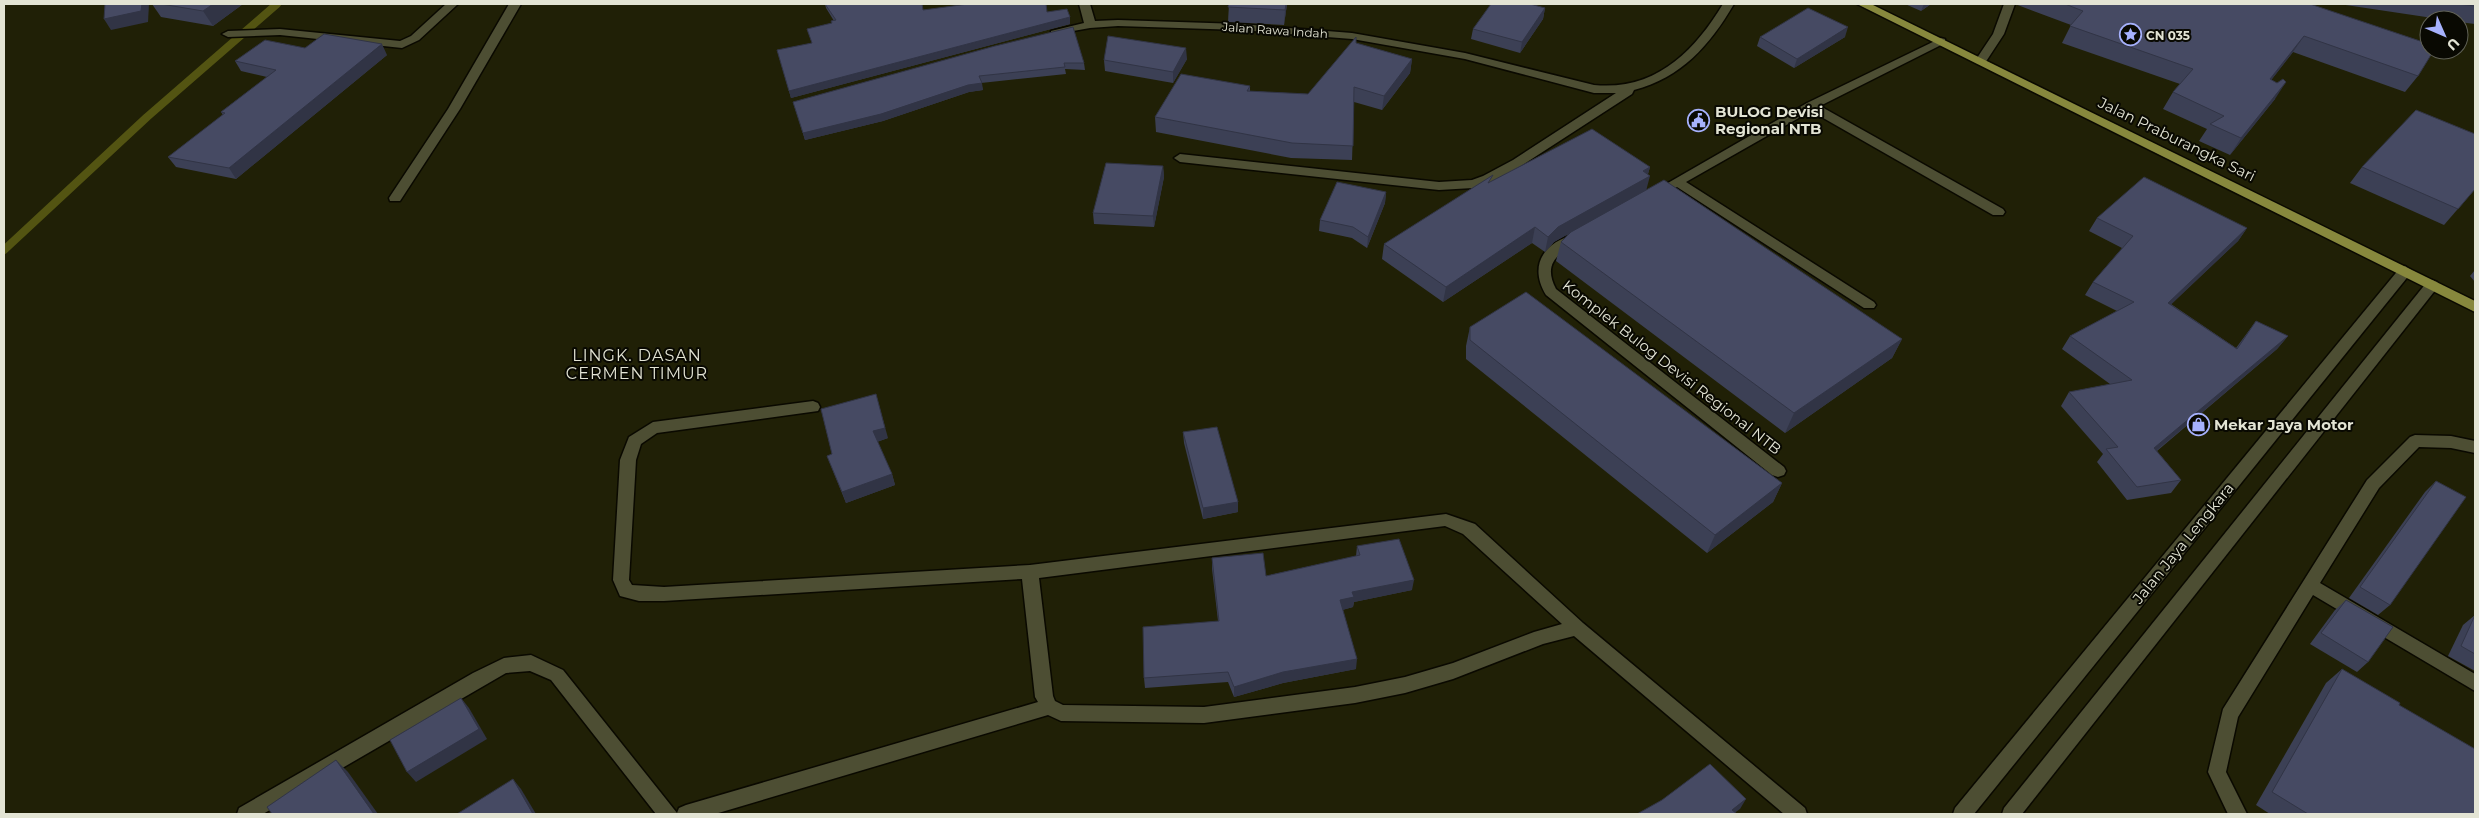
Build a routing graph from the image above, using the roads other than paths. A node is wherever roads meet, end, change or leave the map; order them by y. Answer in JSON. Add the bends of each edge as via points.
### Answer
{"nodes":[{"id":1,"x":452,"y":4,"type":"edge"},
{"id":2,"x":516,"y":4,"type":"edge"},
{"id":3,"x":1085,"y":4,"type":"edge"},
{"id":4,"x":1728,"y":4,"type":"edge"},
{"id":5,"x":1863,"y":4,"type":"edge"},
{"id":6,"x":2008,"y":4,"type":"edge"},
{"id":7,"x":1090,"y":25,"type":"junction"},
{"id":8,"x":228,"y":34,"type":"dead end"},
{"id":9,"x":1039,"y":37,"type":"edge"},
{"id":10,"x":1941,"y":41,"type":"junction"},
{"id":11,"x":1981,"y":61,"type":"junction"},
{"id":12,"x":1632,"y":89,"type":"junction"},
{"id":13,"x":1811,"y":106,"type":"junction"},
{"id":14,"x":1180,"y":158,"type":"dead end"},
{"id":15,"x":1678,"y":182,"type":"junction"},
{"id":16,"x":394,"y":198,"type":"dead end"},
{"id":17,"x":1644,"y":200,"type":"edge"},
{"id":18,"x":1998,"y":212,"type":"dead end"},
{"id":19,"x":1585,"y":233,"type":"edge"},
{"id":20,"x":2405,"y":271,"type":"junction"},
{"id":21,"x":2432,"y":285,"type":"junction"},
{"id":22,"x":1869,"y":305,"type":"dead end"},
{"id":23,"x":2475,"y":307,"type":"edge"},
{"id":24,"x":813,"y":407,"type":"dead end"},
{"id":25,"x":2475,"y":447,"type":"edge"},
{"id":26,"x":1778,"y":471,"type":"dead end"},
{"id":27,"x":1030,"y":572,"type":"junction"},
{"id":28,"x":2310,"y":584,"type":"junction"},
{"id":29,"x":1577,"y":628,"type":"junction"},
{"id":30,"x":2475,"y":683,"type":"edge"},
{"id":31,"x":1049,"y":708,"type":"junction"},
{"id":32,"x":246,"y":814,"type":"edge"},
{"id":33,"x":668,"y":814,"type":"edge"},
{"id":34,"x":686,"y":814,"type":"edge"},
{"id":35,"x":1798,"y":814,"type":"edge"},
{"id":36,"x":1962,"y":814,"type":"edge"},
{"id":37,"x":2011,"y":814,"type":"edge"},
{"id":38,"x":2238,"y":814,"type":"edge"}],
"edges":[{"from":1,"to":8,"type":"street","via":[[415,38],[402,45],[280,32]]},
{"from":2,"to":16,"type":"street","via":[[454,109]]},
{"from":3,"to":7,"type":"street"},
{"from":4,"to":12,"type":"street","name":"Jalan Rawa Indah","via":[[1696,49]]},
{"from":5,"to":10,"type":"main road","name":"Jalan Praburangka Sari"},
{"from":6,"to":11,"type":"street","via":[[2007,14],[1991,50]]},
{"from":7,"to":9,"type":"street","name":"Jalan Rawa Indah"},
{"from":7,"to":12,"type":"street","name":"Jalan Rawa Indah","via":[[1240,27],[1352,36],[1465,56],[1609,92]]},
{"from":10,"to":11,"type":"main road","name":"Jalan Praburangka Sari"},
{"from":10,"to":13,"type":"street"},
{"from":11,"to":20,"type":"main road","name":"Jalan Praburangka Sari"},
{"from":12,"to":14,"type":"street","via":[[1517,164],[1473,184],[1439,186]]},
{"from":13,"to":15,"type":"street"},
{"from":13,"to":18,"type":"street"},
{"from":15,"to":17,"type":"street"},
{"from":15,"to":22,"type":"street"},
{"from":19,"to":26,"type":"street","name":"Komplek Bulog Devisi Regional NTB","via":[[1554,251],[1546,261],[1545,280],[1551,292]]},
{"from":20,"to":21,"type":"main road","name":"Jalan Praburangka Sari"},
{"from":20,"to":36,"type":"street","name":"Jalan Jaya Lengkara"},
{"from":21,"to":23,"type":"main road","name":"Jalan Praburangka Sari"},
{"from":21,"to":37,"type":"street"},
{"from":24,"to":27,"type":"street","via":[[653,428],[634,441],[628,460],[620,580],[626,591],[664,594]]},
{"from":25,"to":28,"type":"street","via":[[2451,442],[2415,441],[2373,484]]},
{"from":27,"to":29,"type":"street","via":[[1446,520],[1469,529]]},
{"from":27,"to":31,"type":"street","via":[[1039,671]]},
{"from":28,"to":30,"type":"street"},
{"from":28,"to":38,"type":"street","via":[[2229,715],[2217,772]]},
{"from":29,"to":31,"type":"street","via":[[1540,637],[1453,672],[1355,695],[1204,715],[1069,713]]},
{"from":29,"to":35,"type":"street"},
{"from":31,"to":34,"type":"street"},
{"from":32,"to":33,"type":"street","via":[[479,678],[504,666],[530,663],[557,675]]}]}
